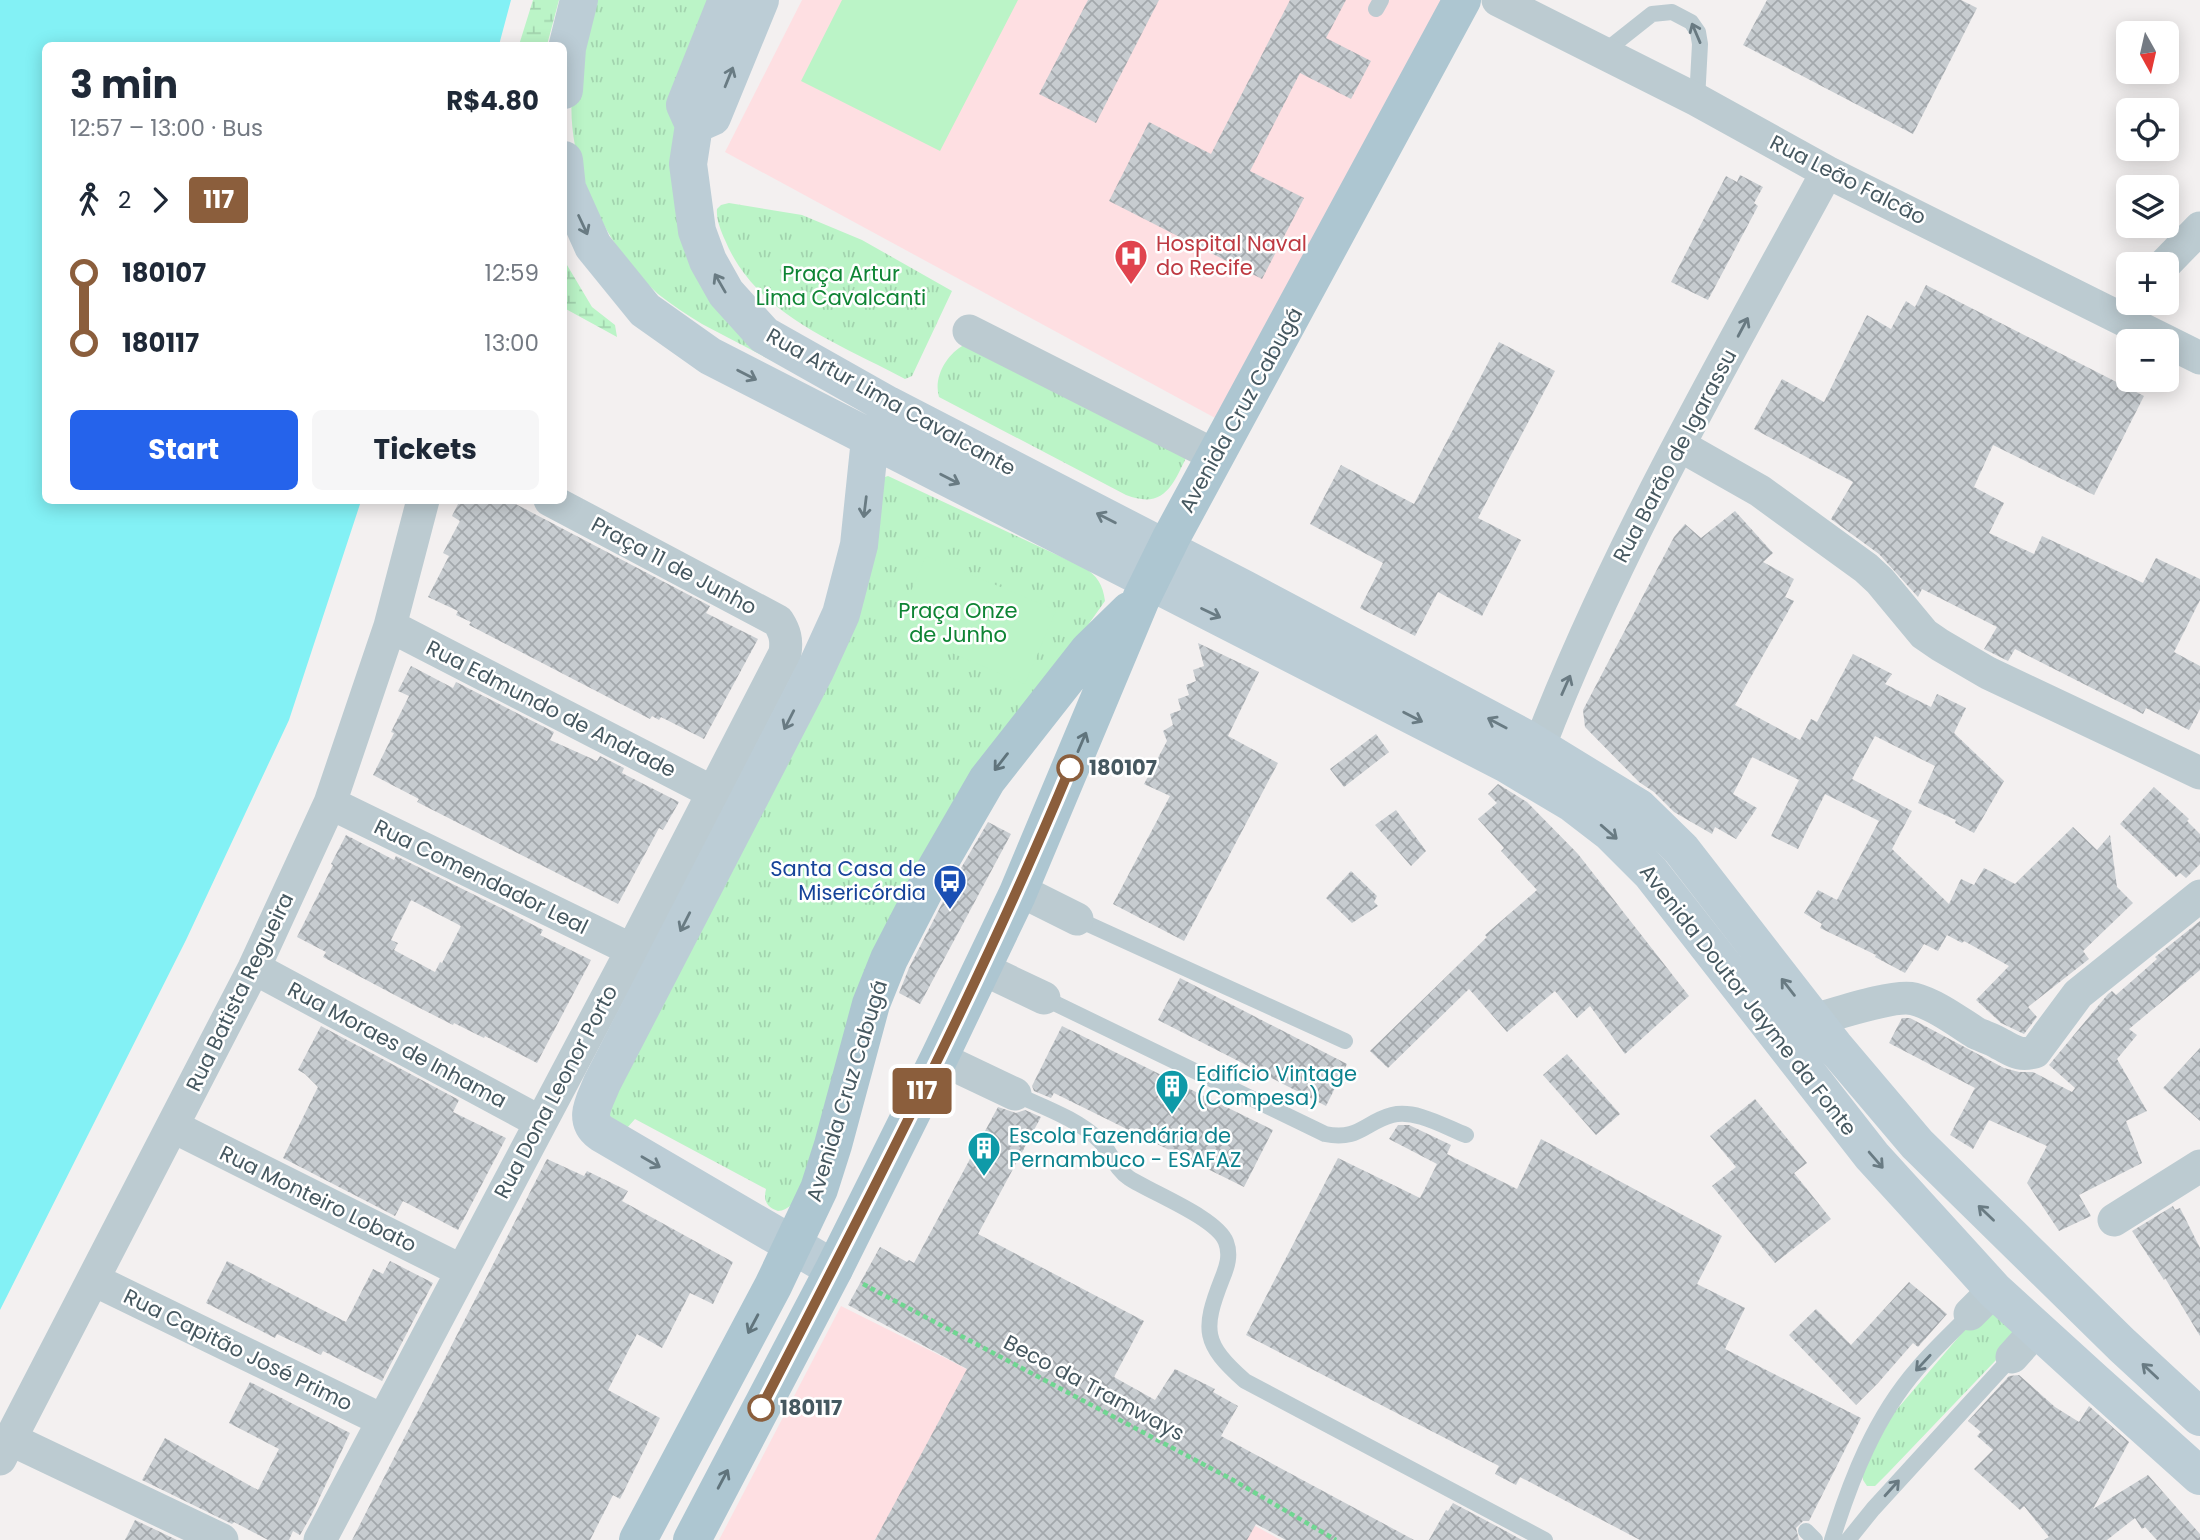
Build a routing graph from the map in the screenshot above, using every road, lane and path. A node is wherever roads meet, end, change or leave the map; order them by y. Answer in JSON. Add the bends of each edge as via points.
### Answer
{"nodes":[{"id":1,"x":579,"y":0,"type":"edge"},
{"id":2,"x":599,"y":0,"type":"edge"},
{"id":3,"x":727,"y":0,"type":"edge"},
{"id":4,"x":760,"y":0,"type":"edge"},
{"id":5,"x":1462,"y":0,"type":"edge"},
{"id":6,"x":1498,"y":0,"type":"edge"},
{"id":7,"x":568,"y":48,"type":"junction"},
{"id":8,"x":1604,"y":52,"type":"junction"},
{"id":9,"x":567,"y":58,"type":"edge"},
{"id":10,"x":1697,"y":100,"type":"junction"},
{"id":11,"x":694,"y":125,"type":"junction"},
{"id":12,"x":1827,"y":172,"type":"junction"},
{"id":13,"x":567,"y":188,"type":"edge"},
{"id":14,"x":2200,"y":228,"type":"edge"},
{"id":15,"x":2177,"y":252,"type":"edge"},
{"id":16,"x":2116,"y":306,"type":"edge"},
{"id":17,"x":2132,"y":315,"type":"edge"},
{"id":18,"x":969,"y":331,"type":"dead end"},
{"id":19,"x":2200,"y":358,"type":"edge"},
{"id":20,"x":870,"y":439,"type":"junction"},
{"id":21,"x":1679,"y":445,"type":"junction"},
{"id":22,"x":1216,"y":456,"type":"junction"},
{"id":23,"x":421,"y":504,"type":"edge"},
{"id":24,"x":558,"y":504,"type":"edge"},
{"id":25,"x":1152,"y":577,"type":"junction"},
{"id":26,"x":390,"y":626,"type":"junction"},
{"id":27,"x":786,"y":642,"type":"joint"},
{"id":28,"x":1539,"y":747,"type":"junction"},
{"id":29,"x":2200,"y":773,"type":"edge"},
{"id":30,"x":712,"y":792,"type":"junction"},
{"id":31,"x":330,"y":803,"type":"junction"},
{"id":32,"x":1019,"y":890,"type":"junction"},
{"id":33,"x":2200,"y":895,"type":"edge"},
{"id":34,"x":1077,"y":919,"type":"joint"},
{"id":35,"x":632,"y":950,"type":"junction"},
{"id":36,"x":254,"y":968,"type":"junction"},
{"id":37,"x":981,"y":968,"type":"junction"},
{"id":38,"x":1044,"y":998,"type":"joint"},
{"id":39,"x":1814,"y":1020,"type":"junction"},
{"id":40,"x":1345,"y":1041,"type":"dead end"},
{"id":41,"x":939,"y":1058,"type":"junction"},
{"id":42,"x":1015,"y":1094,"type":"joint"},
{"id":43,"x":540,"y":1122,"type":"junction"},
{"id":44,"x":174,"y":1127,"type":"junction"},
{"id":45,"x":1466,"y":1135,"type":"dead end"},
{"id":46,"x":2200,"y":1166,"type":"edge"},
{"id":47,"x":2114,"y":1220,"type":"dead end"},
{"id":48,"x":793,"y":1246,"type":"junction"},
{"id":49,"x":834,"y":1269,"type":"junction"},
{"id":50,"x":462,"y":1271,"type":"junction"},
{"id":51,"x":94,"y":1280,"type":"junction"},
{"id":52,"x":1982,"y":1302,"type":"junction"},
{"id":53,"x":2036,"y":1329,"type":"junction"},
{"id":54,"x":2122,"y":1345,"type":"junction"},
{"id":55,"x":2012,"y":1357,"type":"joint"},
{"id":56,"x":2070,"y":1359,"type":"junction"},
{"id":57,"x":2200,"y":1418,"type":"edge"},
{"id":58,"x":382,"y":1420,"type":"junction"},
{"id":59,"x":5,"y":1449,"type":"edge"},
{"id":60,"x":2200,"y":1476,"type":"edge"},
{"id":61,"x":222,"y":1540,"type":"edge"},
{"id":62,"x":320,"y":1540,"type":"edge"},
{"id":63,"x":638,"y":1540,"type":"edge"},
{"id":64,"x":692,"y":1540,"type":"edge"},
{"id":65,"x":1336,"y":1540,"type":"edge"},
{"id":66,"x":1545,"y":1540,"type":"edge"},
{"id":67,"x":1832,"y":1540,"type":"edge"},
{"id":68,"x":1848,"y":1540,"type":"edge"}],
"edges":[{"from":1,"to":7,"type":"main road"},
{"from":2,"to":7,"type":"main road","via":[[591,24]]},
{"from":3,"to":11,"type":"main road","name":"Rua Artur Lima Cavalcante","via":[[685,105]]},
{"from":11,"to":4,"type":"main road","one_way":true,"via":[[712,117]]},
{"from":5,"to":22,"type":"main road","name":"Avenida Cruz Cabugá"},
{"from":6,"to":8,"type":"street","name":"Rua Leão Falcão"},
{"from":7,"to":9,"type":"main road"},
{"from":8,"to":10,"type":"street","name":"Rua Leão Falcão"},
{"from":10,"to":8,"type":"lane","one_way":true,"via":[[1698,32],[1691,22],[1672,12],[1652,14]]},
{"from":10,"to":12,"type":"street","name":"Rua Leão Falcão"},
{"from":25,"to":11,"type":"main road","name":"Rua Artur Lima Cavalcante","one_way":true,"via":[[888,405],[764,335],[726,293],[697,231],[688,164]]},
{"from":12,"to":16,"type":"street","name":"Rua Leão Falcão"},
{"from":21,"to":12,"type":"street","name":"Rua Barão de Igarassu","one_way":true},
{"from":13,"to":20,"type":"main road","name":"Rua Artur Lima Cavalcante","one_way":true,"via":[[593,246],[645,310],[710,356]]},
{"from":14,"to":15,"type":"street"},
{"from":17,"to":19,"type":"street","name":"Rua Leão Falcão"},
{"from":18,"to":22,"type":"street"},
{"from":20,"to":25,"type":"main road","name":"Rua Artur Lima Cavalcante","one_way":true},
{"from":20,"to":48,"type":"main road","name":"Rua Dona Leonor Porto","one_way":true,"via":[[859,545],[841,614],[602,1083],[589,1117],[593,1127]]},
{"from":28,"to":21,"type":"street","name":"Rua Barão de Igarassu","one_way":true,"via":[[1617,568]]},
{"from":21,"to":29,"type":"street","via":[[1760,491],[1866,568],[1924,634],[1940,645],[1988,673]]},
{"from":22,"to":25,"type":"main road","name":"Avenida Cruz Cabugá"},
{"from":23,"to":26,"type":"street","name":"Rua Batista Regueira"},
{"from":24,"to":27,"type":"street","name":"Praça 11 de Junho","via":[[778,621]]},
{"from":28,"to":25,"type":"main road","name":"Avenida Doutor Jayme da Fonte","one_way":true,"via":[[1499,723]]},
{"from":32,"to":25,"type":"main road","name":"Avenida Cruz Cabugá","one_way":true},
{"from":25,"to":48,"type":"main road","name":"Avenida Cruz Cabugá","one_way":true,"via":[[986,780],[935,870],[871,1004],[830,1156]]},
{"from":25,"to":52,"type":"main road","name":"Avenida Doutor Jayme da Fonte","one_way":true,"via":[[1505,763],[1572,803],[1611,833],[1676,904]]},
{"from":26,"to":30,"type":"street","name":"Rua Edmundo de Andrade"},
{"from":26,"to":31,"type":"street","name":"Rua Batista Regueira"},
{"from":27,"to":30,"type":"street","name":"Rua Dona Leonor Porto","via":[[785,653]]},
{"from":39,"to":28,"type":"main road","name":"Avenida Doutor Jayme da Fonte","one_way":true,"via":[[1681,849],[1639,808]]},
{"from":30,"to":35,"type":"street","name":"Rua Dona Leonor Porto"},
{"from":31,"to":35,"type":"street","name":"Rua Comendador Leal"},
{"from":31,"to":36,"type":"street","name":"Rua Batista Regueira"},
{"from":32,"to":34,"type":"street"},
{"from":32,"to":37,"type":"main road","name":"Avenida Cruz Cabugá"},
{"from":33,"to":39,"type":"street","via":[[2078,994],[2035,1052],[2012,1052],[1915,999],[1900,998]]},
{"from":34,"to":40,"type":"lane"},
{"from":35,"to":43,"type":"street","name":"Rua Dona Leonor Porto"},
{"from":36,"to":43,"type":"street","name":"Rua Moraes de Inhama"},
{"from":36,"to":44,"type":"street","name":"Rua Batista Regueira"},
{"from":37,"to":38,"type":"street"},
{"from":37,"to":41,"type":"main road","name":"Avenida Cruz Cabugá"},
{"from":38,"to":45,"type":"lane","via":[[1325,1134],[1351,1135],[1405,1114]]},
{"from":54,"to":39,"type":"main road","name":"Avenida Doutor Jayme da Fonte","one_way":true,"via":[[1917,1144]]},
{"from":41,"to":42,"type":"street"},
{"from":41,"to":49,"type":"main road","name":"Avenida Cruz Cabugá"},
{"from":42,"to":66,"type":"lane","via":[[1082,1127],[1099,1139],[1127,1177],[1223,1234],[1229,1253],[1211,1306],[1209,1336],[1225,1363],[1245,1381]]},
{"from":43,"to":50,"type":"street","name":"Rua Dona Leonor Porto"},
{"from":44,"to":50,"type":"street","name":"Rua Monteiro Lobato"},
{"from":44,"to":51,"type":"street","name":"Rua Batista Regueira"},
{"from":46,"to":47,"type":"street"},
{"from":48,"to":49,"type":"main road"},
{"from":48,"to":63,"type":"main road","name":"Avenida Cruz Cabugá","one_way":true},
{"from":64,"to":49,"type":"main road","name":"Avenida Cruz Cabugá","one_way":true},
{"from":49,"to":65,"type":"path","name":"Beco da Tramways","via":[[1233,1480]]},
{"from":50,"to":58,"type":"street","name":"Rua Dona Leonor Porto"},
{"from":51,"to":58,"type":"street","name":"Rua Capitão José Primo"},
{"from":51,"to":59,"type":"street","name":"Rua Batista Regueira"},
{"from":52,"to":53,"type":"main road","name":"Avenida Doutor Jayme da Fonte"},
{"from":52,"to":67,"type":"lane","one_way":true,"via":[[1916,1370],[1879,1424],[1850,1481]]},
{"from":53,"to":55,"type":"street"},
{"from":53,"to":56,"type":"main road","name":"Avenida Doutor Jayme da Fonte"},
{"from":54,"to":56,"type":"main road","via":[[2092,1347]]},
{"from":57,"to":54,"type":"main road","name":"Avenida Doutor Jayme da Fonte","one_way":true},
{"from":68,"to":55,"type":"lane","one_way":true},
{"from":56,"to":60,"type":"main road","name":"Avenida Doutor Jayme da Fonte"},
{"from":58,"to":62,"type":"street","name":"Rua Dona Leonor Porto"},
{"from":59,"to":61,"type":"street"}]}
